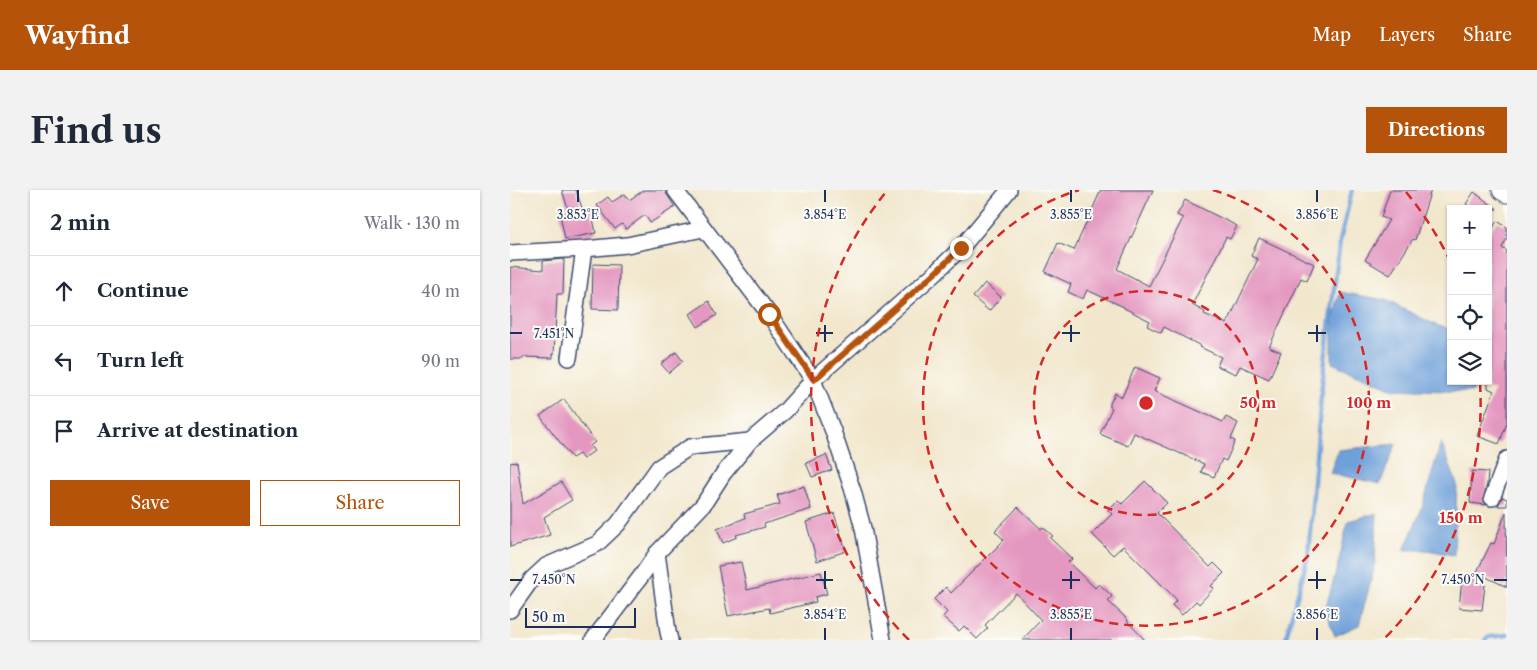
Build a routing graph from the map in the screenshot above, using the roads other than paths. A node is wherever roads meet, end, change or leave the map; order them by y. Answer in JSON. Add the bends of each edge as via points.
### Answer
{"nodes":[{"id":1,"x":675,"y":190,"type":"edge"},
{"id":2,"x":1009,"y":190,"type":"edge"},
{"id":3,"x":1502,"y":190,"type":"edge"},
{"id":4,"x":1507,"y":193,"type":"edge"},
{"id":5,"x":703,"y":229,"type":"junction"},
{"id":6,"x":584,"y":249,"type":"junction"},
{"id":7,"x":510,"y":253,"type":"edge"},
{"id":8,"x":569,"y":358,"type":"dead end"},
{"id":9,"x":814,"y":380,"type":"junction"},
{"id":10,"x":750,"y":441,"type":"junction"},
{"id":11,"x":1507,"y":459,"type":"edge"},
{"id":12,"x":1492,"y":498,"type":"dead end"},
{"id":13,"x":657,"y":553,"type":"junction"},
{"id":14,"x":511,"y":605,"type":"edge"},
{"id":15,"x":592,"y":640,"type":"edge"},
{"id":16,"x":670,"y":640,"type":"edge"},
{"id":17,"x":883,"y":640,"type":"edge"}],
"edges":[{"from":1,"to":5,"type":"street"},
{"from":2,"to":9,"type":"street","via":[[961,248]]},
{"from":3,"to":4,"type":"main road"},
{"from":5,"to":6,"type":"street","via":[[627,245]]},
{"from":5,"to":9,"type":"street","via":[[769,314]]},
{"from":6,"to":7,"type":"street"},
{"from":6,"to":8,"type":"street"},
{"from":9,"to":10,"type":"street"},
{"from":9,"to":17,"type":"street","via":[[853,491]]},
{"from":10,"to":13,"type":"street","via":[[703,505]]},
{"from":10,"to":14,"type":"street","via":[[690,447],[659,467],[618,524],[597,544],[546,566]]},
{"from":11,"to":12,"type":"street"},
{"from":13,"to":15,"type":"street"},
{"from":13,"to":16,"type":"street"}]}
